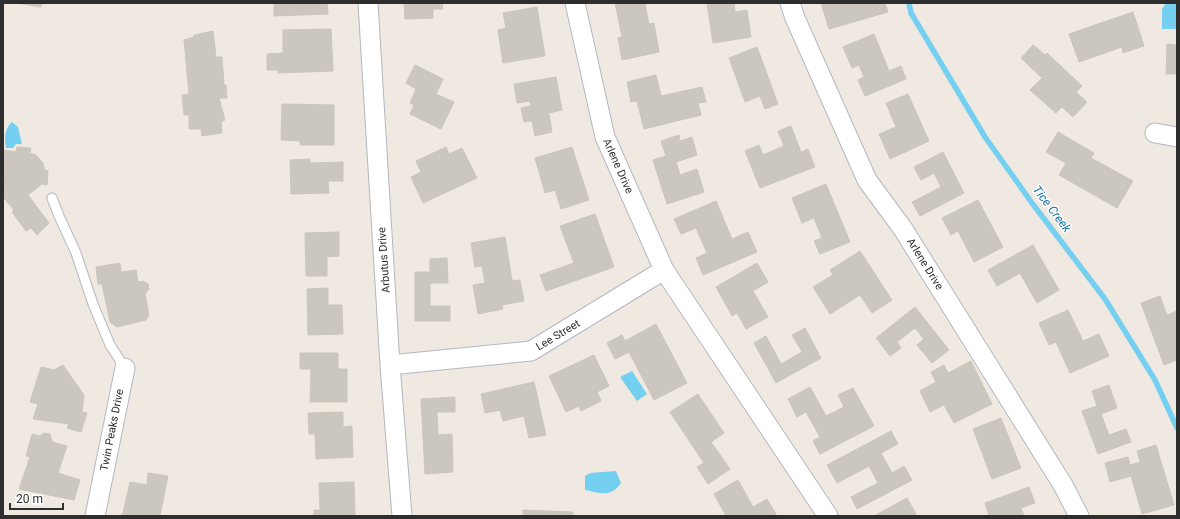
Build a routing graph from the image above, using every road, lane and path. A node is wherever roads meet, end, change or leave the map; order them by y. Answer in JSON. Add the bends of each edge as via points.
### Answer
{"nodes":[{"id":1,"x":368,"y":3,"type":"edge"},
{"id":2,"x":575,"y":3,"type":"edge"},
{"id":3,"x":790,"y":3,"type":"edge"},
{"id":4,"x":1155,"y":133,"type":"dead end"},
{"id":5,"x":1177,"y":137,"type":"edge"},
{"id":6,"x":52,"y":198,"type":"dead end"},
{"id":7,"x":664,"y":270,"type":"junction"},
{"id":8,"x":390,"y":365,"type":"junction"},
{"id":9,"x":125,"y":368,"type":"joint"},
{"id":10,"x":95,"y":516,"type":"edge"},
{"id":11,"x":402,"y":516,"type":"edge"},
{"id":12,"x":828,"y":516,"type":"edge"},
{"id":13,"x":1079,"y":516,"type":"edge"}],
"edges":[{"from":1,"to":8,"type":"street","name":"Arbutus Drive"},
{"from":2,"to":7,"type":"street","name":"Arlene Drive","via":[[605,137]]},
{"from":3,"to":13,"type":"street","name":"Arlene Drive","via":[[866,180],[903,229],[1063,485]]},
{"from":4,"to":5,"type":"street"},
{"from":6,"to":9,"type":"lane","via":[[76,253],[110,345]]},
{"from":7,"to":8,"type":"street","name":"Lee Street","via":[[531,351]]},
{"from":7,"to":12,"type":"street","name":"Arlene Drive"},
{"from":8,"to":11,"type":"street","name":"Arbutus Drive"},
{"from":9,"to":10,"type":"street","name":"Twin Peaks Drive"}]}
